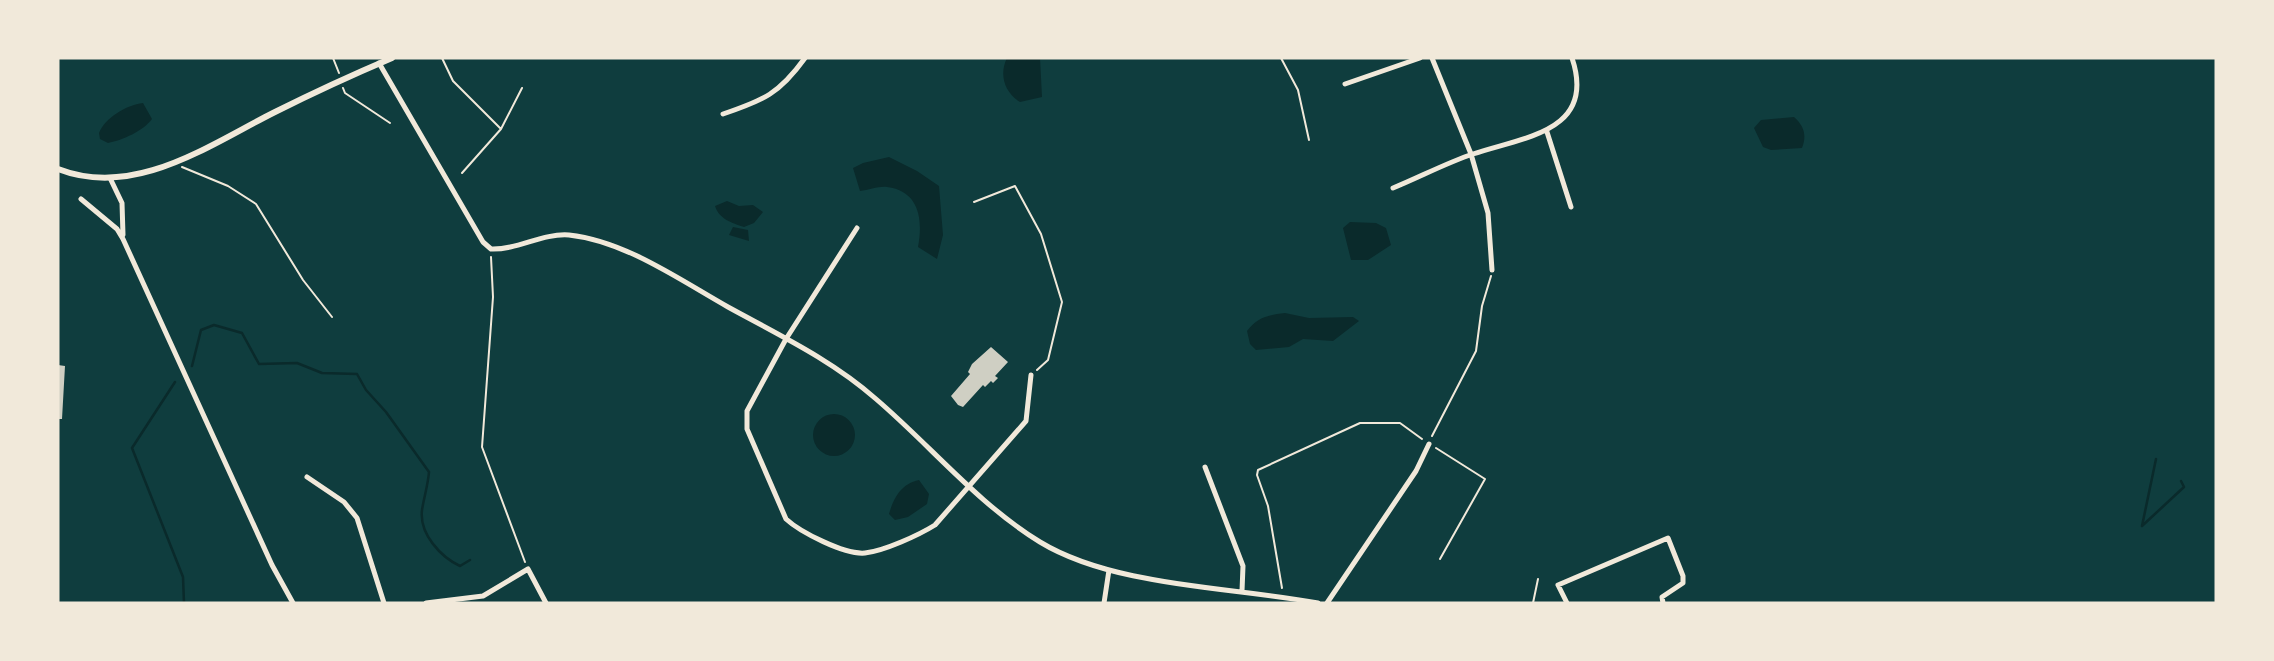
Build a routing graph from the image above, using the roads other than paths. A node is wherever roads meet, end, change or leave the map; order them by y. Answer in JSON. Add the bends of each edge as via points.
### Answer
{"nodes":[{"id":1,"x":392,"y":58,"type":"edge"},
{"id":2,"x":805,"y":58,"type":"edge"},
{"id":3,"x":1420,"y":58,"type":"edge"},
{"id":4,"x":1432,"y":58,"type":"edge"},
{"id":5,"x":1572,"y":58,"type":"edge"},
{"id":6,"x":379,"y":63,"type":"junction"},
{"id":7,"x":1345,"y":84,"type":"dead end"},
{"id":8,"x":723,"y":114,"type":"dead end"},
{"id":9,"x":1547,"y":132,"type":"junction"},
{"id":10,"x":1471,"y":155,"type":"junction"},
{"id":11,"x":58,"y":169,"type":"edge"},
{"id":12,"x":110,"y":178,"type":"junction"},
{"id":13,"x":1393,"y":188,"type":"dead end"},
{"id":14,"x":82,"y":199,"type":"dead end"},
{"id":15,"x":1571,"y":207,"type":"dead end"},
{"id":16,"x":857,"y":228,"type":"dead end"},
{"id":17,"x":123,"y":239,"type":"junction"},
{"id":18,"x":1492,"y":270,"type":"road end"},
{"id":19,"x":786,"y":339,"type":"junction"},
{"id":20,"x":1031,"y":375,"type":"road end"},
{"id":21,"x":1429,"y":444,"type":"road end"},
{"id":22,"x":1205,"y":467,"type":"dead end"},
{"id":23,"x":307,"y":477,"type":"dead end"},
{"id":24,"x":970,"y":488,"type":"junction"},
{"id":25,"x":1109,"y":570,"type":"junction"},
{"id":26,"x":1242,"y":591,"type":"junction"},
{"id":27,"x":483,"y":596,"type":"junction"},
{"id":28,"x":293,"y":603,"type":"edge"},
{"id":29,"x":384,"y":603,"type":"edge"},
{"id":30,"x":426,"y":603,"type":"edge"},
{"id":31,"x":487,"y":603,"type":"edge"},
{"id":32,"x":546,"y":603,"type":"edge"},
{"id":33,"x":1104,"y":603,"type":"edge"},
{"id":34,"x":1318,"y":603,"type":"edge"},
{"id":35,"x":1327,"y":603,"type":"edge"},
{"id":36,"x":1567,"y":603,"type":"edge"},
{"id":37,"x":1663,"y":603,"type":"edge"}],
"edges":[{"from":1,"to":6,"type":"street"},
{"from":2,"to":8,"type":"street","via":[[766,99]]},
{"from":3,"to":7,"type":"street"},
{"from":4,"to":10,"type":"street"},
{"from":5,"to":9,"type":"street","via":[[1578,74],[1577,96]]},
{"from":6,"to":12,"type":"street","via":[[176,161]]},
{"from":6,"to":19,"type":"street","via":[[491,249],[569,235],[606,245]]},
{"from":9,"to":10,"type":"street"},
{"from":9,"to":15,"type":"street"},
{"from":10,"to":13,"type":"street"},
{"from":10,"to":18,"type":"street","via":[[1488,213]]},
{"from":11,"to":12,"type":"street"},
{"from":12,"to":17,"type":"street","via":[[122,203]]},
{"from":14,"to":17,"type":"street"},
{"from":16,"to":19,"type":"street"},
{"from":17,"to":28,"type":"street"},
{"from":19,"to":24,"type":"street","via":[[818,356],[875,398]]},
{"from":19,"to":24,"type":"street","via":[[747,411],[747,429],[786,519],[797,529],[865,553],[935,525]]},
{"from":20,"to":24,"type":"street","via":[[1026,421]]},
{"from":21,"to":35,"type":"street","via":[[1416,471]]},
{"from":22,"to":26,"type":"street","via":[[1244,566]]},
{"from":23,"to":29,"type":"street","via":[[344,502],[357,518]]},
{"from":24,"to":25,"type":"street","via":[[1040,541]]},
{"from":25,"to":26,"type":"street"},
{"from":25,"to":33,"type":"street"},
{"from":26,"to":34,"type":"street"},
{"from":27,"to":30,"type":"street"},
{"from":27,"to":31,"type":"street"},
{"from":27,"to":32,"type":"street","via":[[528,569]]},
{"from":36,"to":37,"type":"street","via":[[1558,585],[1668,538],[1683,583],[1662,597]]}]}
